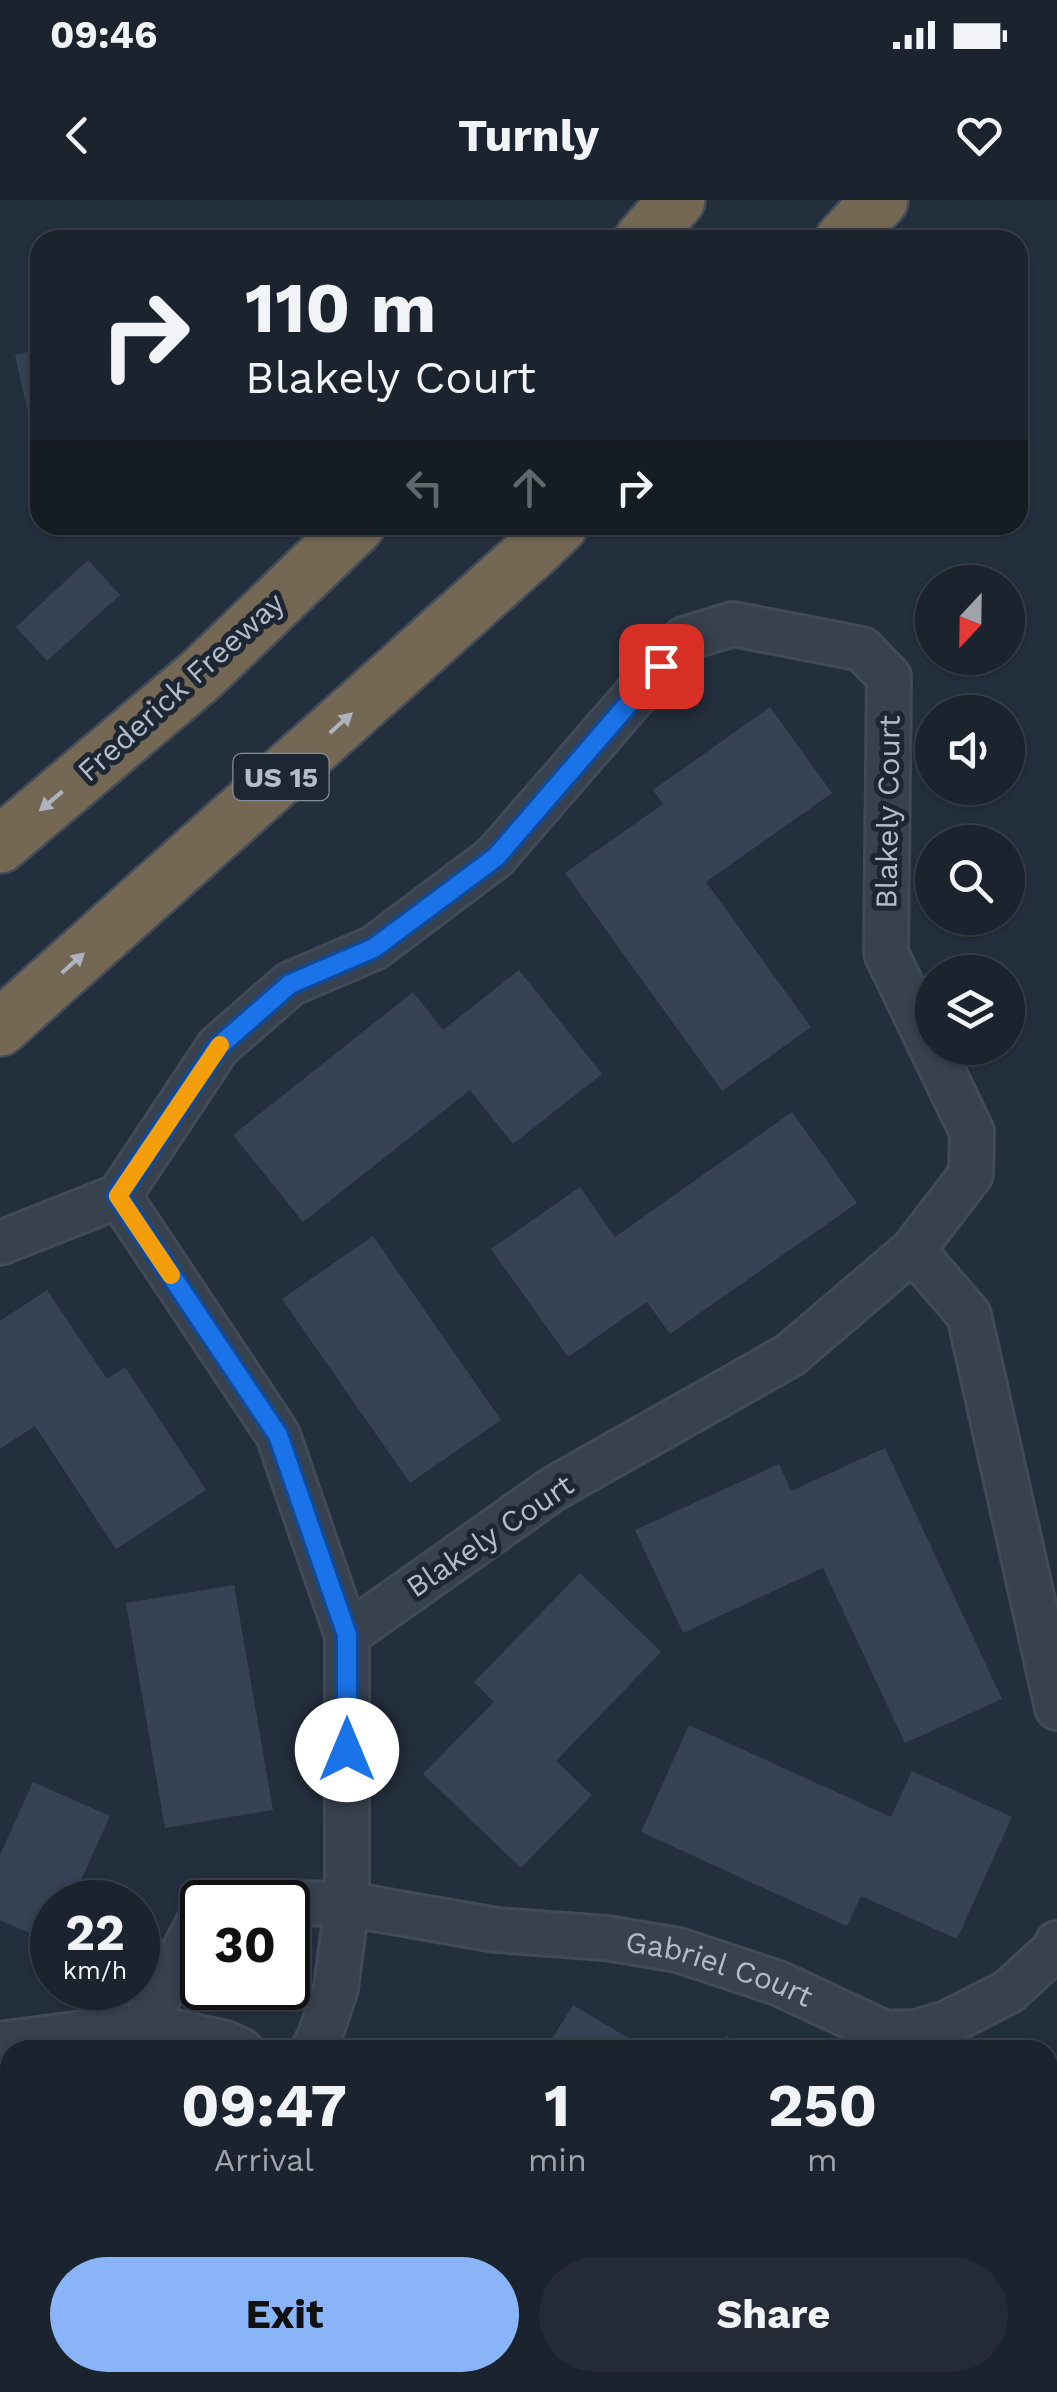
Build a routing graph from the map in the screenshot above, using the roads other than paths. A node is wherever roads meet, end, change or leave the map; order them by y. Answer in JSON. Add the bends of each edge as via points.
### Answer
{"nodes":[{"id":1,"x":662,"y":200,"type":"edge"},
{"id":2,"x":676,"y":200,"type":"edge"},
{"id":3,"x":866,"y":200,"type":"edge"},
{"id":4,"x":880,"y":200,"type":"edge"},
{"id":5,"x":640,"y":230,"type":"edge"},
{"id":6,"x":650,"y":230,"type":"edge"},
{"id":7,"x":843,"y":230,"type":"edge"},
{"id":8,"x":852,"y":230,"type":"edge"},
{"id":9,"x":347,"y":535,"type":"edge"},
{"id":10,"x":549,"y":535,"type":"edge"},
{"id":11,"x":0,"y":845,"type":"edge"},
{"id":12,"x":0,"y":1028,"type":"edge"},
{"id":13,"x":118,"y":1196,"type":"junction"},
{"id":14,"x":0,"y":1243,"type":"edge"},
{"id":15,"x":913,"y":1250,"type":"junction"},
{"id":16,"x":347,"y":1635,"type":"junction"},
{"id":17,"x":1057,"y":1708,"type":"edge"},
{"id":18,"x":310,"y":1903,"type":"edge"},
{"id":19,"x":347,"y":1904,"type":"junction"},
{"id":20,"x":1057,"y":1944,"type":"edge"},
{"id":21,"x":180,"y":1957,"type":"edge"},
{"id":22,"x":144,"y":2025,"type":"junction"},
{"id":23,"x":30,"y":2040,"type":"edge"},
{"id":24,"x":212,"y":2040,"type":"edge"},
{"id":25,"x":318,"y":2040,"type":"edge"},
{"id":26,"x":883,"y":2040,"type":"edge"},
{"id":27,"x":888,"y":2040,"type":"edge"}],
"edges":[{"from":1,"to":5,"type":"highway"},
{"from":2,"to":6,"type":"highway"},
{"from":3,"to":7,"type":"highway"},
{"from":4,"to":8,"type":"highway"},
{"from":9,"to":11,"type":"highway","name":"Frederick Freeway","one_way":true,"via":[[201,675]]},
{"from":12,"to":10,"type":"highway","number":"US 15","one_way":true},
{"from":13,"to":14,"type":"street"},
{"from":13,"to":15,"type":"street","name":"Blakely Court","via":[[218,1047],[290,984],[374,948],[496,857],[684,639],[733,624],[862,649],[890,678],[886,953],[972,1132],[971,1174]]},
{"from":13,"to":16,"type":"street","via":[[278,1435]]},
{"from":15,"to":16,"type":"street","name":"Blakely Court","via":[[790,1355],[554,1489]]},
{"from":15,"to":17,"type":"street","via":[[969,1316]]},
{"from":16,"to":19,"type":"street"},
{"from":18,"to":19,"type":"street","name":"Gabriel Court"},
{"from":19,"to":25,"type":"street","via":[[336,1988]]},
{"from":19,"to":26,"type":"street","name":"Gabriel Court","via":[[496,1930],[678,1950],[778,1984]]},
{"from":20,"to":27,"type":"street","name":"Gabriel Court","via":[[1008,1992],[946,2023]]},
{"from":21,"to":22,"type":"street"},
{"from":22,"to":23,"type":"street"},
{"from":22,"to":24,"type":"street"}]}
